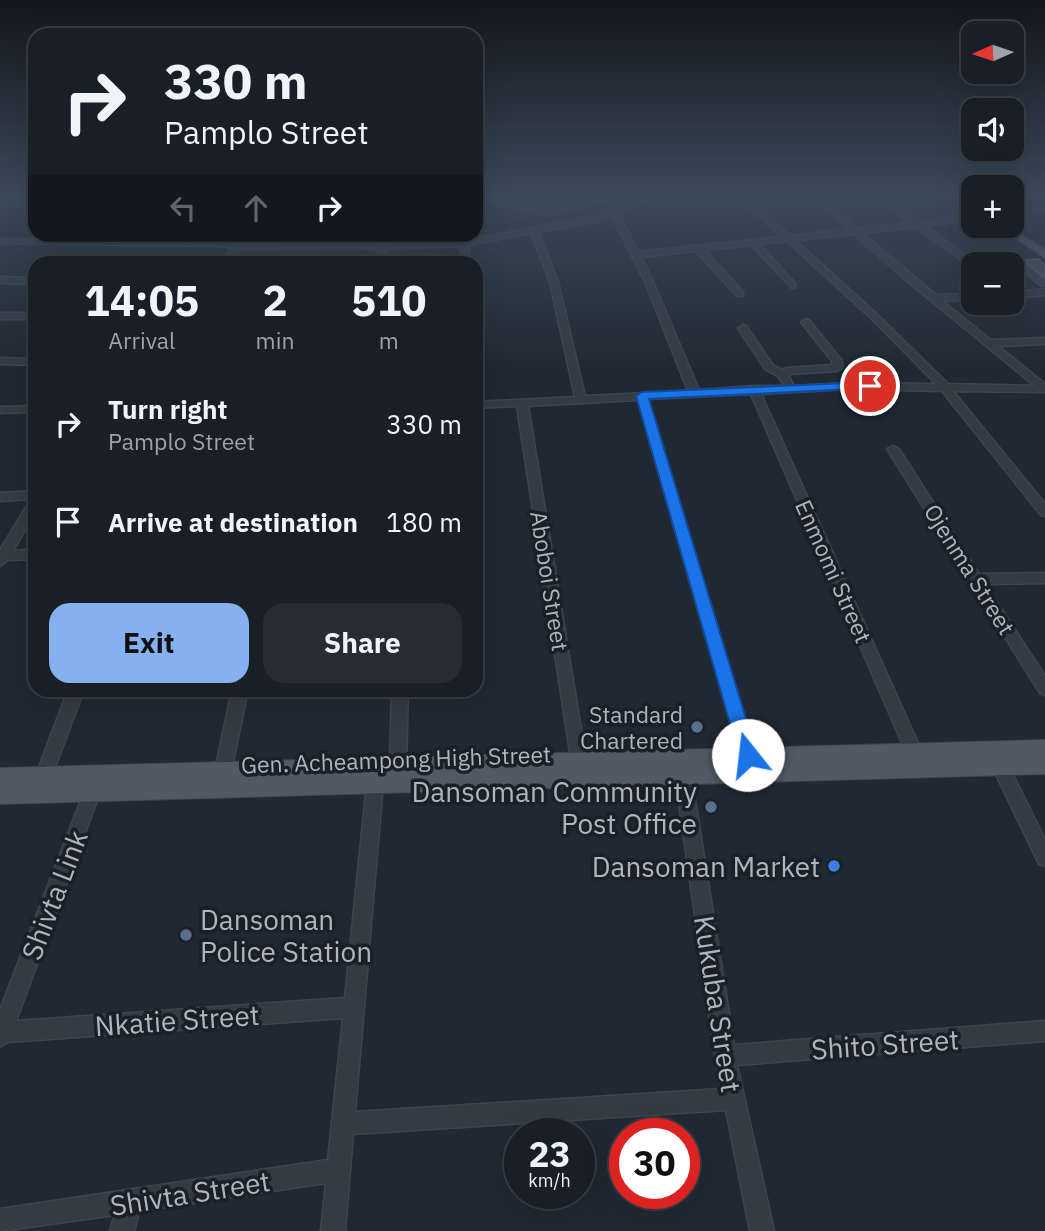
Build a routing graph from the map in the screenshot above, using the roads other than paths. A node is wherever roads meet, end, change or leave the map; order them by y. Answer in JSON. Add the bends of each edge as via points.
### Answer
{"nodes":[{"id":1,"x":543,"y":253,"type":"edge"},
{"id":2,"x":657,"y":253,"type":"edge"},
{"id":3,"x":703,"y":253,"type":"edge"},
{"id":4,"x":763,"y":253,"type":"edge"},
{"id":5,"x":806,"y":253,"type":"edge"},
{"id":6,"x":880,"y":253,"type":"edge"},
{"id":7,"x":637,"y":255,"type":"joint"},
{"id":8,"x":0,"y":280,"type":"edge"},
{"id":9,"x":28,"y":281,"type":"edge"},
{"id":10,"x":792,"y":285,"type":"dead end"},
{"id":11,"x":1045,"y":292,"type":"edge"},
{"id":12,"x":740,"y":294,"type":"dead end"},
{"id":13,"x":1024,"y":294,"type":"edge"},
{"id":14,"x":961,"y":297,"type":"edge"},
{"id":15,"x":933,"y":298,"type":"junction"},
{"id":16,"x":0,"y":316,"type":"edge"},
{"id":17,"x":28,"y":316,"type":"edge"},
{"id":18,"x":806,"y":323,"type":"dead end"},
{"id":19,"x":743,"y":328,"type":"dead end"},
{"id":20,"x":1045,"y":341,"type":"edge"},
{"id":21,"x":988,"y":343,"type":"junction"},
{"id":22,"x":0,"y":361,"type":"edge"},
{"id":23,"x":28,"y":362,"type":"edge"},
{"id":24,"x":783,"y":375,"type":"junction"},
{"id":25,"x":944,"y":386,"type":"junction"},
{"id":26,"x":790,"y":388,"type":"junction"},
{"id":27,"x":754,"y":389,"type":"junction"},
{"id":28,"x":1045,"y":389,"type":"edge"},
{"id":29,"x":694,"y":392,"type":"junction"},
{"id":30,"x":642,"y":396,"type":"junction"},
{"id":31,"x":581,"y":400,"type":"junction"},
{"id":32,"x":522,"y":403,"type":"junction"},
{"id":33,"x":483,"y":405,"type":"edge"},
{"id":34,"x":0,"y":410,"type":"edge"},
{"id":35,"x":28,"y":410,"type":"edge"},
{"id":36,"x":893,"y":449,"type":"dead end"},
{"id":37,"x":28,"y":495,"type":"edge"},
{"id":38,"x":0,"y":497,"type":"edge"},
{"id":39,"x":1045,"y":512,"type":"edge"},
{"id":40,"x":28,"y":514,"type":"edge"},
{"id":41,"x":28,"y":555,"type":"edge"},
{"id":42,"x":1,"y":558,"type":"edge"},
{"id":43,"x":1045,"y":578,"type":"edge"},
{"id":44,"x":977,"y":579,"type":"junction"},
{"id":45,"x":1045,"y":689,"type":"edge"},
{"id":46,"x":73,"y":697,"type":"edge"},
{"id":47,"x":239,"y":697,"type":"edge"},
{"id":48,"x":400,"y":697,"type":"edge"},
{"id":49,"x":1045,"y":749,"type":"edge"},
{"id":50,"x":914,"y":752,"type":"junction"},
{"id":51,"x":748,"y":755,"type":"junction"},
{"id":52,"x":578,"y":760,"type":"junction"},
{"id":53,"x":398,"y":765,"type":"junction"},
{"id":54,"x":1045,"y":765,"type":"edge"},
{"id":55,"x":1000,"y":766,"type":"junction"},
{"id":56,"x":223,"y":771,"type":"junction"},
{"id":57,"x":683,"y":775,"type":"junction"},
{"id":58,"x":0,"y":777,"type":"edge"},
{"id":59,"x":375,"y":783,"type":"junction"},
{"id":60,"x":40,"y":785,"type":"junction"},
{"id":61,"x":92,"y":792,"type":"junction"},
{"id":62,"x":0,"y":794,"type":"edge"},
{"id":63,"x":1045,"y":858,"type":"edge"},
{"id":64,"x":354,"y":1007,"type":"junction"},
{"id":65,"x":1045,"y":1031,"type":"edge"},
{"id":66,"x":1,"y":1034,"type":"edge"},
{"id":67,"x":725,"y":1056,"type":"junction"},
{"id":68,"x":733,"y":1100,"type":"junction"},
{"id":69,"x":343,"y":1124,"type":"junction"},
{"id":70,"x":338,"y":1170,"type":"junction"},
{"id":71,"x":130,"y":1204,"type":"junction"},
{"id":72,"x":0,"y":1221,"type":"edge"},
{"id":73,"x":122,"y":1231,"type":"edge"},
{"id":74,"x":332,"y":1231,"type":"edge"},
{"id":75,"x":762,"y":1231,"type":"edge"}],
"edges":[{"from":1,"to":31,"type":"street"},
{"from":2,"to":7,"type":"street"},
{"from":3,"to":12,"type":"street"},
{"from":4,"to":10,"type":"street"},
{"from":5,"to":25,"type":"street"},
{"from":6,"to":15,"type":"street"},
{"from":7,"to":29,"type":"street"},
{"from":8,"to":9,"type":"street"},
{"from":11,"to":13,"type":"street"},
{"from":14,"to":15,"type":"street"},
{"from":15,"to":21,"type":"street"},
{"from":16,"to":17,"type":"street"},
{"from":18,"to":24,"type":"street","via":[[837,361],[837,368]]},
{"from":19,"to":24,"type":"street","via":[[769,368]]},
{"from":20,"to":21,"type":"street"},
{"from":21,"to":28,"type":"street"},
{"from":22,"to":23,"type":"street"},
{"from":24,"to":26,"type":"street"},
{"from":25,"to":26,"type":"street"},
{"from":25,"to":28,"type":"street"},
{"from":25,"to":39,"type":"street"},
{"from":26,"to":27,"type":"street"},
{"from":27,"to":29,"type":"street"},
{"from":27,"to":50,"type":"street","name":"Enmomi Street"},
{"from":29,"to":30,"type":"street"},
{"from":30,"to":31,"type":"street"},
{"from":30,"to":51,"type":"street"},
{"from":31,"to":32,"type":"street"},
{"from":32,"to":33,"type":"street"},
{"from":32,"to":52,"type":"street","name":"Aboboi Street"},
{"from":34,"to":35,"type":"street"},
{"from":36,"to":44,"type":"street","name":"Ojenma Street"},
{"from":37,"to":38,"type":"street"},
{"from":40,"to":42,"type":"street"},
{"from":41,"to":42,"type":"street"},
{"from":43,"to":44,"type":"street"},
{"from":44,"to":45,"type":"street","name":"Ojenma Street"},
{"from":46,"to":60,"type":"street"},
{"from":47,"to":56,"type":"street"},
{"from":48,"to":53,"type":"street"},
{"from":49,"to":50,"type":"main road","name":"Gen. Acheampong High Street"},
{"from":50,"to":51,"type":"main road","name":"Gen. Acheampong High Street"},
{"from":51,"to":52,"type":"main road","name":"Gen. Acheampong High Street"},
{"from":52,"to":53,"type":"main road","name":"Gen. Acheampong High Street"},
{"from":53,"to":56,"type":"main road","name":"Gen. Acheampong High Street"},
{"from":54,"to":55,"type":"main road","name":"Gen. Acheampong High Street"},
{"from":55,"to":57,"type":"main road","name":"Gen. Acheampong High Street"},
{"from":55,"to":63,"type":"street"},
{"from":56,"to":60,"type":"main road","name":"Gen. Acheampong High Street"},
{"from":57,"to":59,"type":"main road","name":"Gen. Acheampong High Street"},
{"from":57,"to":67,"type":"street","name":"Kukuba Street"},
{"from":58,"to":60,"type":"main road","name":"Gen. Acheampong High Street"},
{"from":59,"to":61,"type":"main road","name":"Gen. Acheampong High Street"},
{"from":59,"to":64,"type":"street"},
{"from":60,"to":61,"type":"main road","name":"Gen. Acheampong High Street"},
{"from":60,"to":62,"type":"main road","name":"Gen. Acheampong High Street"},
{"from":61,"to":66,"type":"street","name":"Shivta Link"},
{"from":64,"to":66,"type":"street","name":"Nkatie Street"},
{"from":64,"to":69,"type":"street"},
{"from":65,"to":67,"type":"street","name":"Shito Street"},
{"from":67,"to":68,"type":"street","name":"Kukuba Street"},
{"from":68,"to":69,"type":"street"},
{"from":68,"to":75,"type":"street","name":"Kukuba Street"},
{"from":69,"to":70,"type":"street"},
{"from":70,"to":71,"type":"street","name":"Shivta Street"},
{"from":70,"to":74,"type":"street"},
{"from":71,"to":72,"type":"street","name":"Shivta Street"},
{"from":71,"to":73,"type":"street"}]}
